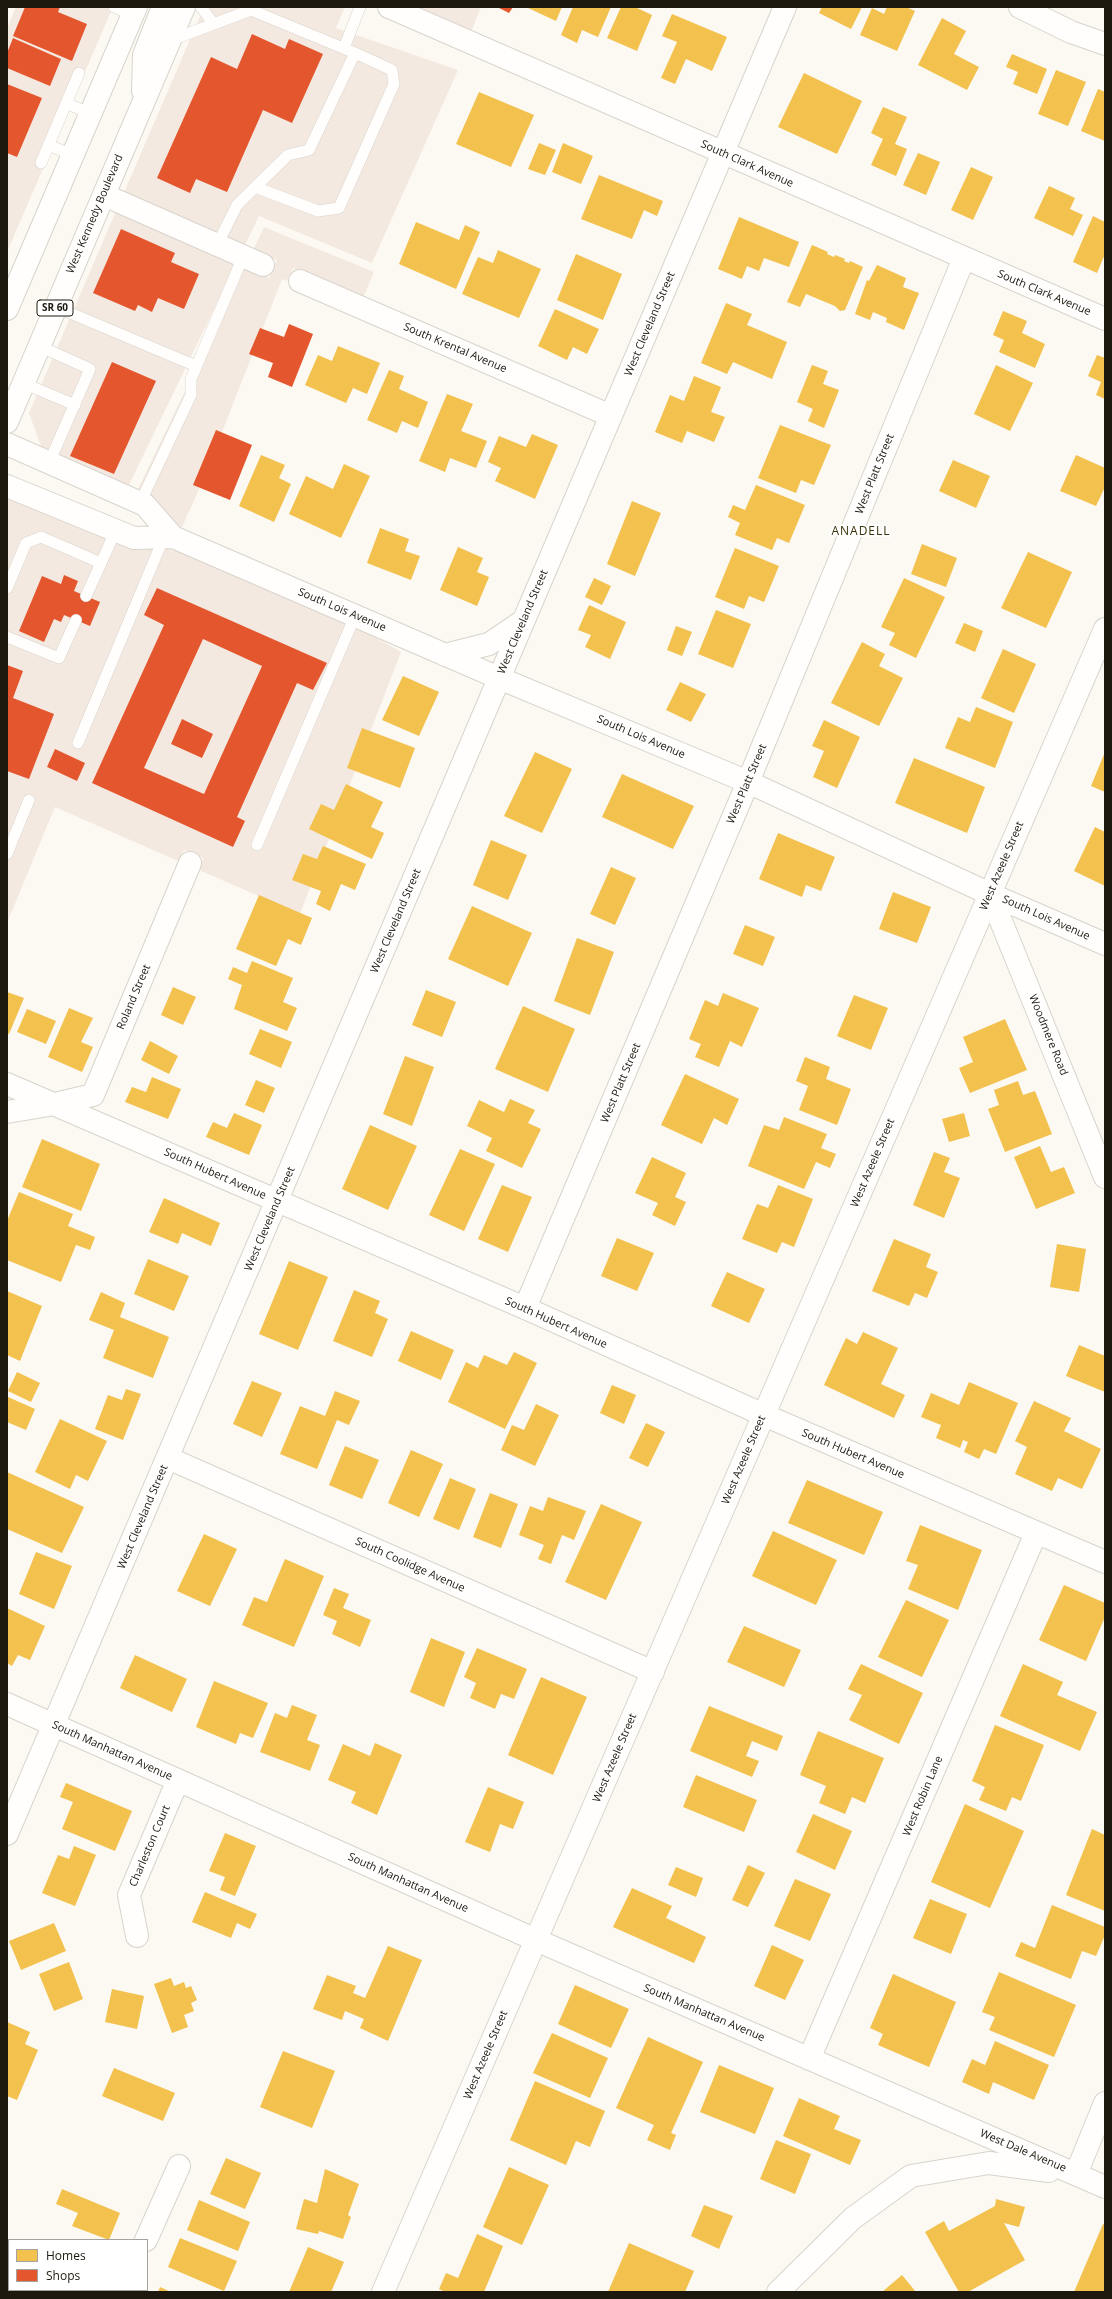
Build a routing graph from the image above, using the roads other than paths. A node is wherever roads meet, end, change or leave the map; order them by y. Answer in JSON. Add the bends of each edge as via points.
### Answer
{"nodes":[{"id":1,"x":163,"y":7,"type":"edge"},
{"id":2,"x":184,"y":7,"type":"edge"},
{"id":3,"x":201,"y":7,"type":"edge"},
{"id":4,"x":360,"y":7,"type":"edge"},
{"id":5,"x":389,"y":7,"type":"edge"},
{"id":6,"x":785,"y":7,"type":"edge"},
{"id":7,"x":1020,"y":7,"type":"edge"},
{"id":8,"x":128,"y":10,"type":"edge"},
{"id":9,"x":213,"y":23,"type":"junction"},
{"id":10,"x":170,"y":41,"type":"junction"},
{"id":11,"x":1105,"y":44,"type":"edge"},
{"id":12,"x":344,"y":48,"type":"junction"},
{"id":13,"x":355,"y":53,"type":"junction"},
{"id":14,"x":79,"y":73,"type":"dead end"},
{"id":15,"x":143,"y":102,"type":"junction"},
{"id":16,"x":66,"y":103,"type":"junction"},
{"id":17,"x":91,"y":114,"type":"junction"},
{"id":18,"x":48,"y":145,"type":"junction"},
{"id":19,"x":723,"y":153,"type":"junction"},
{"id":20,"x":73,"y":155,"type":"junction"},
{"id":21,"x":40,"y":163,"type":"dead end"},
{"id":22,"x":254,"y":187,"type":"junction"},
{"id":23,"x":104,"y":195,"type":"junction"},
{"id":24,"x":217,"y":245,"type":"junction"},
{"id":25,"x":964,"y":258,"type":"junction"},
{"id":26,"x":253,"y":261,"type":"joint"},
{"id":27,"x":13,"y":280,"type":"edge"},
{"id":28,"x":300,"y":281,"type":"dead end"},
{"id":29,"x":56,"y":307,"type":"junction"},
{"id":30,"x":7,"y":309,"type":"edge"},
{"id":31,"x":1105,"y":319,"type":"edge"},
{"id":32,"x":39,"y":346,"type":"junction"},
{"id":33,"x":196,"y":366,"type":"junction"},
{"id":34,"x":23,"y":383,"type":"junction"},
{"id":35,"x":75,"y":405,"type":"junction"},
{"id":36,"x":611,"y":416,"type":"junction"},
{"id":37,"x":7,"y":422,"type":"edge"},
{"id":38,"x":7,"y":444,"type":"edge"},
{"id":39,"x":49,"y":463,"type":"junction"},
{"id":40,"x":7,"y":486,"type":"edge"},
{"id":41,"x":140,"y":503,"type":"junction"},
{"id":42,"x":116,"y":530,"type":"junction"},
{"id":43,"x":169,"y":537,"type":"junction"},
{"id":44,"x":101,"y":563,"type":"junction"},
{"id":45,"x":7,"y":588,"type":"edge"},
{"id":46,"x":86,"y":596,"type":"dead end"},
{"id":47,"x":355,"y":616,"type":"junction"},
{"id":48,"x":76,"y":620,"type":"dead end"},
{"id":49,"x":523,"y":621,"type":"junction"},
{"id":50,"x":1105,"y":629,"type":"edge"},
{"id":51,"x":7,"y":637,"type":"edge"},
{"id":52,"x":444,"y":654,"type":"junction"},
{"id":53,"x":499,"y":678,"type":"junction"},
{"id":54,"x":78,"y":743,"type":"dead end"},
{"id":55,"x":748,"y":782,"type":"junction"},
{"id":56,"x":29,"y":800,"type":"dead end"},
{"id":57,"x":257,"y":845,"type":"dead end"},
{"id":58,"x":7,"y":854,"type":"edge"},
{"id":59,"x":190,"y":863,"type":"dead end"},
{"id":60,"x":990,"y":894,"type":"junction"},
{"id":61,"x":1105,"y":944,"type":"edge"},
{"id":62,"x":7,"y":1084,"type":"edge"},
{"id":63,"x":55,"y":1104,"type":"junction"},
{"id":64,"x":7,"y":1112,"type":"edge"},
{"id":65,"x":1105,"y":1177,"type":"edge"},
{"id":66,"x":278,"y":1201,"type":"junction"},
{"id":67,"x":525,"y":1308,"type":"junction"},
{"id":68,"x":764,"y":1415,"type":"junction"},
{"id":69,"x":168,"y":1458,"type":"junction"},
{"id":70,"x":1036,"y":1532,"type":"junction"},
{"id":71,"x":1105,"y":1562,"type":"edge"},
{"id":72,"x":652,"y":1672,"type":"junction"},
{"id":73,"x":7,"y":1704,"type":"edge"},
{"id":74,"x":54,"y":1725,"type":"junction"},
{"id":75,"x":178,"y":1780,"type":"junction"},
{"id":76,"x":7,"y":1834,"type":"edge"},
{"id":77,"x":137,"y":1936,"type":"dead end"},
{"id":78,"x":536,"y":1940,"type":"junction"},
{"id":79,"x":809,"y":2058,"type":"junction"},
{"id":80,"x":1105,"y":2103,"type":"edge"},
{"id":81,"x":179,"y":2166,"type":"dead end"},
{"id":82,"x":1076,"y":2174,"type":"junction"},
{"id":83,"x":1105,"y":2188,"type":"edge"},
{"id":84,"x":146,"y":2239,"type":"edge"},
{"id":85,"x":383,"y":2292,"type":"edge"},
{"id":86,"x":778,"y":2292,"type":"edge"}],
"edges":[{"from":1,"to":15,"type":"street","via":[[144,55]]},
{"from":2,"to":10,"type":"street","name":"West Kennedy Boulevard","number":"SR 60"},
{"from":3,"to":9,"type":"lane"},
{"from":4,"to":12,"type":"lane"},
{"from":5,"to":19,"type":"street","name":"South Clark Avenue"},
{"from":6,"to":19,"type":"street","name":"West Cleveland Street"},
{"from":7,"to":11,"type":"street","via":[[1071,32]]},
{"from":8,"to":17,"type":"street"},
{"from":9,"to":10,"type":"lane"},
{"from":9,"to":12,"type":"lane","via":[[251,10]]},
{"from":10,"to":15,"type":"street","name":"West Kennedy Boulevard","number":"SR 60"},
{"from":12,"to":13,"type":"lane"},
{"from":13,"to":22,"type":"lane","via":[[309,150],[288,155]]},
{"from":13,"to":22,"type":"lane","via":[[392,70],[394,84],[339,208],[318,211]]},
{"from":14,"to":16,"type":"lane"},
{"from":15,"to":23,"type":"street","name":"West Kennedy Boulevard","number":"SR 60"},
{"from":16,"to":17,"type":"lane"},
{"from":16,"to":18,"type":"lane"},
{"from":17,"to":20,"type":"street"},
{"from":18,"to":20,"type":"lane"},
{"from":18,"to":21,"type":"lane"},
{"from":19,"to":25,"type":"street","name":"South Clark Avenue"},
{"from":19,"to":36,"type":"street","name":"West Cleveland Street"},
{"from":20,"to":27,"type":"street"},
{"from":22,"to":24,"type":"lane","via":[[236,205]]},
{"from":23,"to":24,"type":"street"},
{"from":23,"to":29,"type":"street","name":"West Kennedy Boulevard","number":"SR 60"},
{"from":24,"to":26,"type":"street"},
{"from":25,"to":31,"type":"street","name":"South Clark Avenue"},
{"from":25,"to":55,"type":"street","name":"West Platt Street"},
{"from":26,"to":33,"type":"lane"},
{"from":27,"to":30,"type":"street"},
{"from":28,"to":36,"type":"street","name":"South Krental Avenue"},
{"from":29,"to":32,"type":"street","name":"West Kennedy Boulevard","number":"SR 60"},
{"from":29,"to":33,"type":"lane"},
{"from":32,"to":34,"type":"street","name":"West Kennedy Boulevard","number":"SR 60"},
{"from":32,"to":35,"type":"lane","via":[[90,368]]},
{"from":33,"to":41,"type":"lane","via":[[191,379],[190,395]]},
{"from":34,"to":35,"type":"lane"},
{"from":34,"to":37,"type":"street","name":"West Kennedy Boulevard","number":"SR 60"},
{"from":35,"to":39,"type":"lane"},
{"from":36,"to":49,"type":"street","name":"West Cleveland Street"},
{"from":38,"to":39,"type":"street","name":"South Lois Avenue"},
{"from":39,"to":41,"type":"street","name":"South Lois Avenue"},
{"from":40,"to":42,"type":"street","name":"South Lois Avenue"},
{"from":41,"to":43,"type":"street","name":"South Lois Avenue","via":[[145,505]]},
{"from":42,"to":43,"type":"street","name":"South Lois Avenue","via":[[134,538]]},
{"from":42,"to":44,"type":"lane"},
{"from":43,"to":47,"type":"street","name":"South Lois Avenue"},
{"from":43,"to":54,"type":"lane"},
{"from":44,"to":45,"type":"lane","via":[[41,537],[26,543]]},
{"from":44,"to":46,"type":"lane"},
{"from":47,"to":52,"type":"street","name":"South Lois Avenue"},
{"from":47,"to":57,"type":"lane"},
{"from":48,"to":51,"type":"lane","via":[[59,658]]},
{"from":49,"to":52,"type":"street","via":[[489,644]]},
{"from":49,"to":53,"type":"street","name":"West Cleveland Street"},
{"from":50,"to":60,"type":"street","name":"West Azeele Street"},
{"from":52,"to":53,"type":"street","name":"South Lois Avenue"},
{"from":53,"to":55,"type":"street","name":"South Lois Avenue"},
{"from":53,"to":66,"type":"street","name":"West Cleveland Street"},
{"from":55,"to":60,"type":"street","name":"South Lois Avenue"},
{"from":55,"to":67,"type":"street","name":"West Platt Street"},
{"from":56,"to":58,"type":"lane"},
{"from":59,"to":63,"type":"street","name":"Roland Street","via":[[93,1095]]},
{"from":60,"to":61,"type":"street","name":"South Lois Avenue"},
{"from":60,"to":65,"type":"street","name":"Woodmere Road"},
{"from":60,"to":68,"type":"street","name":"West Azeele Street"},
{"from":62,"to":63,"type":"street","name":"South Hubert Avenue"},
{"from":63,"to":64,"type":"street"},
{"from":63,"to":66,"type":"street","name":"South Hubert Avenue"},
{"from":66,"to":67,"type":"street","name":"South Hubert Avenue"},
{"from":66,"to":69,"type":"street","name":"West Cleveland Street"},
{"from":67,"to":68,"type":"street","name":"South Hubert Avenue"},
{"from":68,"to":70,"type":"street","name":"South Hubert Avenue"},
{"from":68,"to":72,"type":"street","name":"West Azeele Street"},
{"from":69,"to":72,"type":"street","name":"South Coolidge Avenue"},
{"from":69,"to":74,"type":"street","name":"West Cleveland Street"},
{"from":70,"to":71,"type":"street","name":"South Hubert Avenue"},
{"from":70,"to":79,"type":"street","name":"West Robin Lane"},
{"from":72,"to":78,"type":"street","name":"West Azeele Street"},
{"from":73,"to":74,"type":"street","name":"South Manhattan Avenue"},
{"from":74,"to":75,"type":"street","name":"South Manhattan Avenue"},
{"from":74,"to":76,"type":"street","name":"West Cleveland Street"},
{"from":75,"to":77,"type":"street","name":"Charleston Court","via":[[129,1896]]},
{"from":75,"to":78,"type":"street","name":"South Manhattan Avenue"},
{"from":78,"to":79,"type":"street","name":"South Manhattan Avenue"},
{"from":78,"to":85,"type":"street","name":"West Azeele Street"},
{"from":79,"to":82,"type":"street","name":"West Dale Avenue"},
{"from":80,"to":82,"type":"street"},
{"from":81,"to":84,"type":"street"},
{"from":82,"to":83,"type":"street"},
{"from":82,"to":86,"type":"street","name":"West Dale Avenue","via":[[989,2163],[911,2176],[852,2218]]}]}
